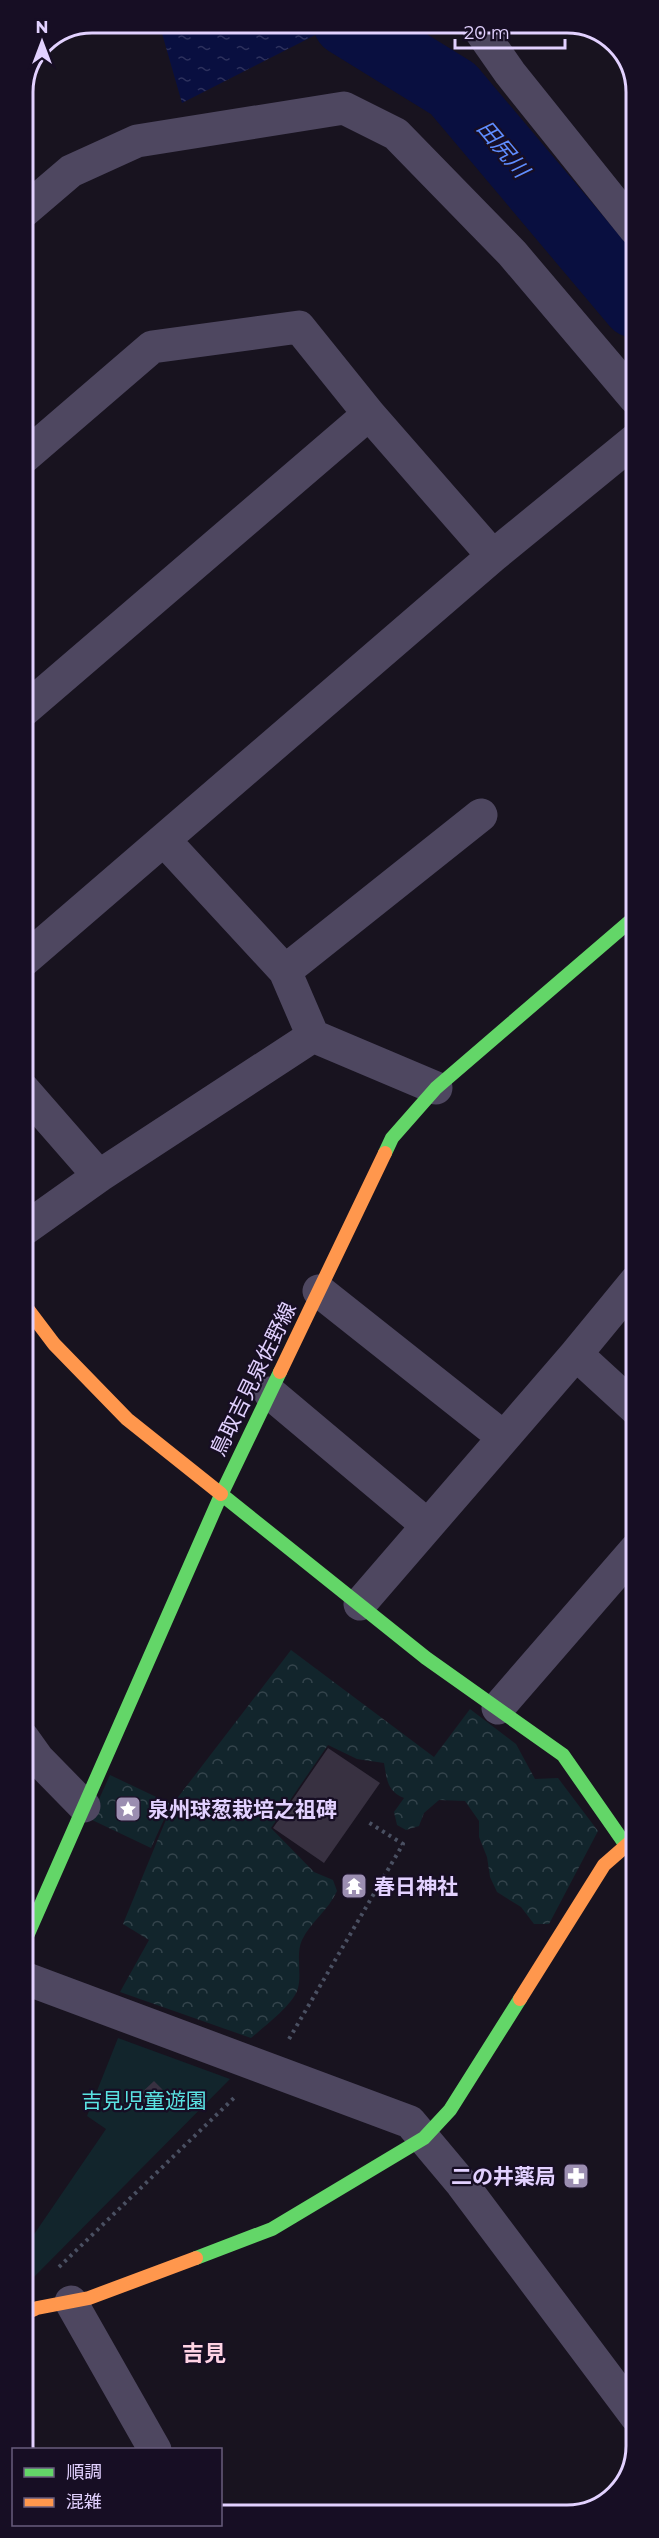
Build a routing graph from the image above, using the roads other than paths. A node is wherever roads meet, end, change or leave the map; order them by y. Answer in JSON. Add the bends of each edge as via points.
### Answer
{"nodes":[{"id":1,"x":482,"y":33,"type":"edge"},
{"id":2,"x":33,"y":203,"type":"edge"},
{"id":3,"x":626,"y":218,"type":"edge"},
{"id":4,"x":626,"y":387,"type":"edge"},
{"id":5,"x":369,"y":414,"type":"junction"},
{"id":6,"x":626,"y":447,"type":"edge"},
{"id":7,"x":33,"y":449,"type":"edge"},
{"id":8,"x":493,"y":556,"type":"junction"},
{"id":9,"x":33,"y":702,"type":"edge"},
{"id":10,"x":481,"y":815,"type":"dead end"},
{"id":11,"x":164,"y":840,"type":"junction"},
{"id":12,"x":626,"y":925,"type":"edge"},
{"id":13,"x":33,"y":952,"type":"edge"},
{"id":14,"x":285,"y":971,"type":"junction"},
{"id":15,"x":313,"y":1036,"type":"junction"},
{"id":16,"x":436,"y":1088,"type":"junction"},
{"id":17,"x":33,"y":1100,"type":"edge"},
{"id":18,"x":99,"y":1176,"type":"junction"},
{"id":19,"x":33,"y":1223,"type":"edge"},
{"id":20,"x":319,"y":1291,"type":"junction"},
{"id":21,"x":626,"y":1293,"type":"edge"},
{"id":22,"x":33,"y":1316,"type":"edge"},
{"id":23,"x":576,"y":1354,"type":"junction"},
{"id":24,"x":270,"y":1393,"type":"junction"},
{"id":25,"x":626,"y":1400,"type":"edge"},
{"id":26,"x":502,"y":1436,"type":"junction"},
{"id":27,"x":221,"y":1495,"type":"junction"},
{"id":28,"x":427,"y":1525,"type":"junction"},
{"id":29,"x":626,"y":1561,"type":"edge"},
{"id":30,"x":360,"y":1604,"type":"junction"},
{"id":31,"x":498,"y":1708,"type":"junction"},
{"id":32,"x":33,"y":1752,"type":"edge"},
{"id":33,"x":84,"y":1806,"type":"junction"},
{"id":34,"x":626,"y":1834,"type":"edge"},
{"id":35,"x":626,"y":1845,"type":"edge"},
{"id":36,"x":33,"y":1922,"type":"edge"},
{"id":37,"x":33,"y":1981,"type":"edge"},
{"id":38,"x":424,"y":2138,"type":"junction"},
{"id":39,"x":71,"y":2301,"type":"junction"},
{"id":40,"x":33,"y":2304,"type":"edge"},
{"id":41,"x":626,"y":2403,"type":"edge"},
{"id":42,"x":153,"y":2448,"type":"edge"}],
"edges":[{"from":1,"to":3,"type":"street"},
{"from":2,"to":4,"type":"street","via":[[71,171],[137,141],[344,108],[396,134],[512,253]]},
{"from":5,"to":7,"type":"street","via":[[299,327],[152,347]]},
{"from":5,"to":8,"type":"street"},
{"from":5,"to":9,"type":"street"},
{"from":6,"to":8,"type":"street"},
{"from":8,"to":11,"type":"street"},
{"from":10,"to":14,"type":"street"},
{"from":11,"to":13,"type":"street"},
{"from":11,"to":14,"type":"street"},
{"from":12,"to":16,"type":"street","name":"鳥取吉見泉佐野線"},
{"from":14,"to":15,"type":"street"},
{"from":15,"to":16,"type":"street"},
{"from":15,"to":18,"type":"street"},
{"from":16,"to":20,"type":"street","name":"鳥取吉見泉佐野線","via":[[392,1138]]},
{"from":17,"to":18,"type":"street"},
{"from":18,"to":19,"type":"street"},
{"from":20,"to":24,"type":"street","name":"鳥取吉見泉佐野線"},
{"from":20,"to":26,"type":"street"},
{"from":21,"to":23,"type":"street"},
{"from":22,"to":27,"type":"street","via":[[54,1344],[127,1419]]},
{"from":23,"to":25,"type":"street"},
{"from":23,"to":26,"type":"street"},
{"from":24,"to":27,"type":"street","name":"鳥取吉見泉佐野線"},
{"from":24,"to":28,"type":"street"},
{"from":26,"to":28,"type":"street"},
{"from":27,"to":30,"type":"street"},
{"from":27,"to":33,"type":"street","name":"鳥取吉見泉佐野線"},
{"from":28,"to":30,"type":"street"},
{"from":29,"to":31,"type":"street"},
{"from":30,"to":31,"type":"street","via":[[426,1658]]},
{"from":31,"to":34,"type":"street","via":[[563,1755]]},
{"from":32,"to":33,"type":"street"},
{"from":33,"to":36,"type":"street","name":"鳥取吉見泉佐野線"},
{"from":35,"to":38,"type":"street","via":[[604,1865],[450,2110]]},
{"from":37,"to":38,"type":"street","via":[[410,2122]]},
{"from":38,"to":39,"type":"street","via":[[272,2229],[89,2298]]},
{"from":38,"to":41,"type":"street"},
{"from":39,"to":40,"type":"street"},
{"from":39,"to":42,"type":"street"}]}
